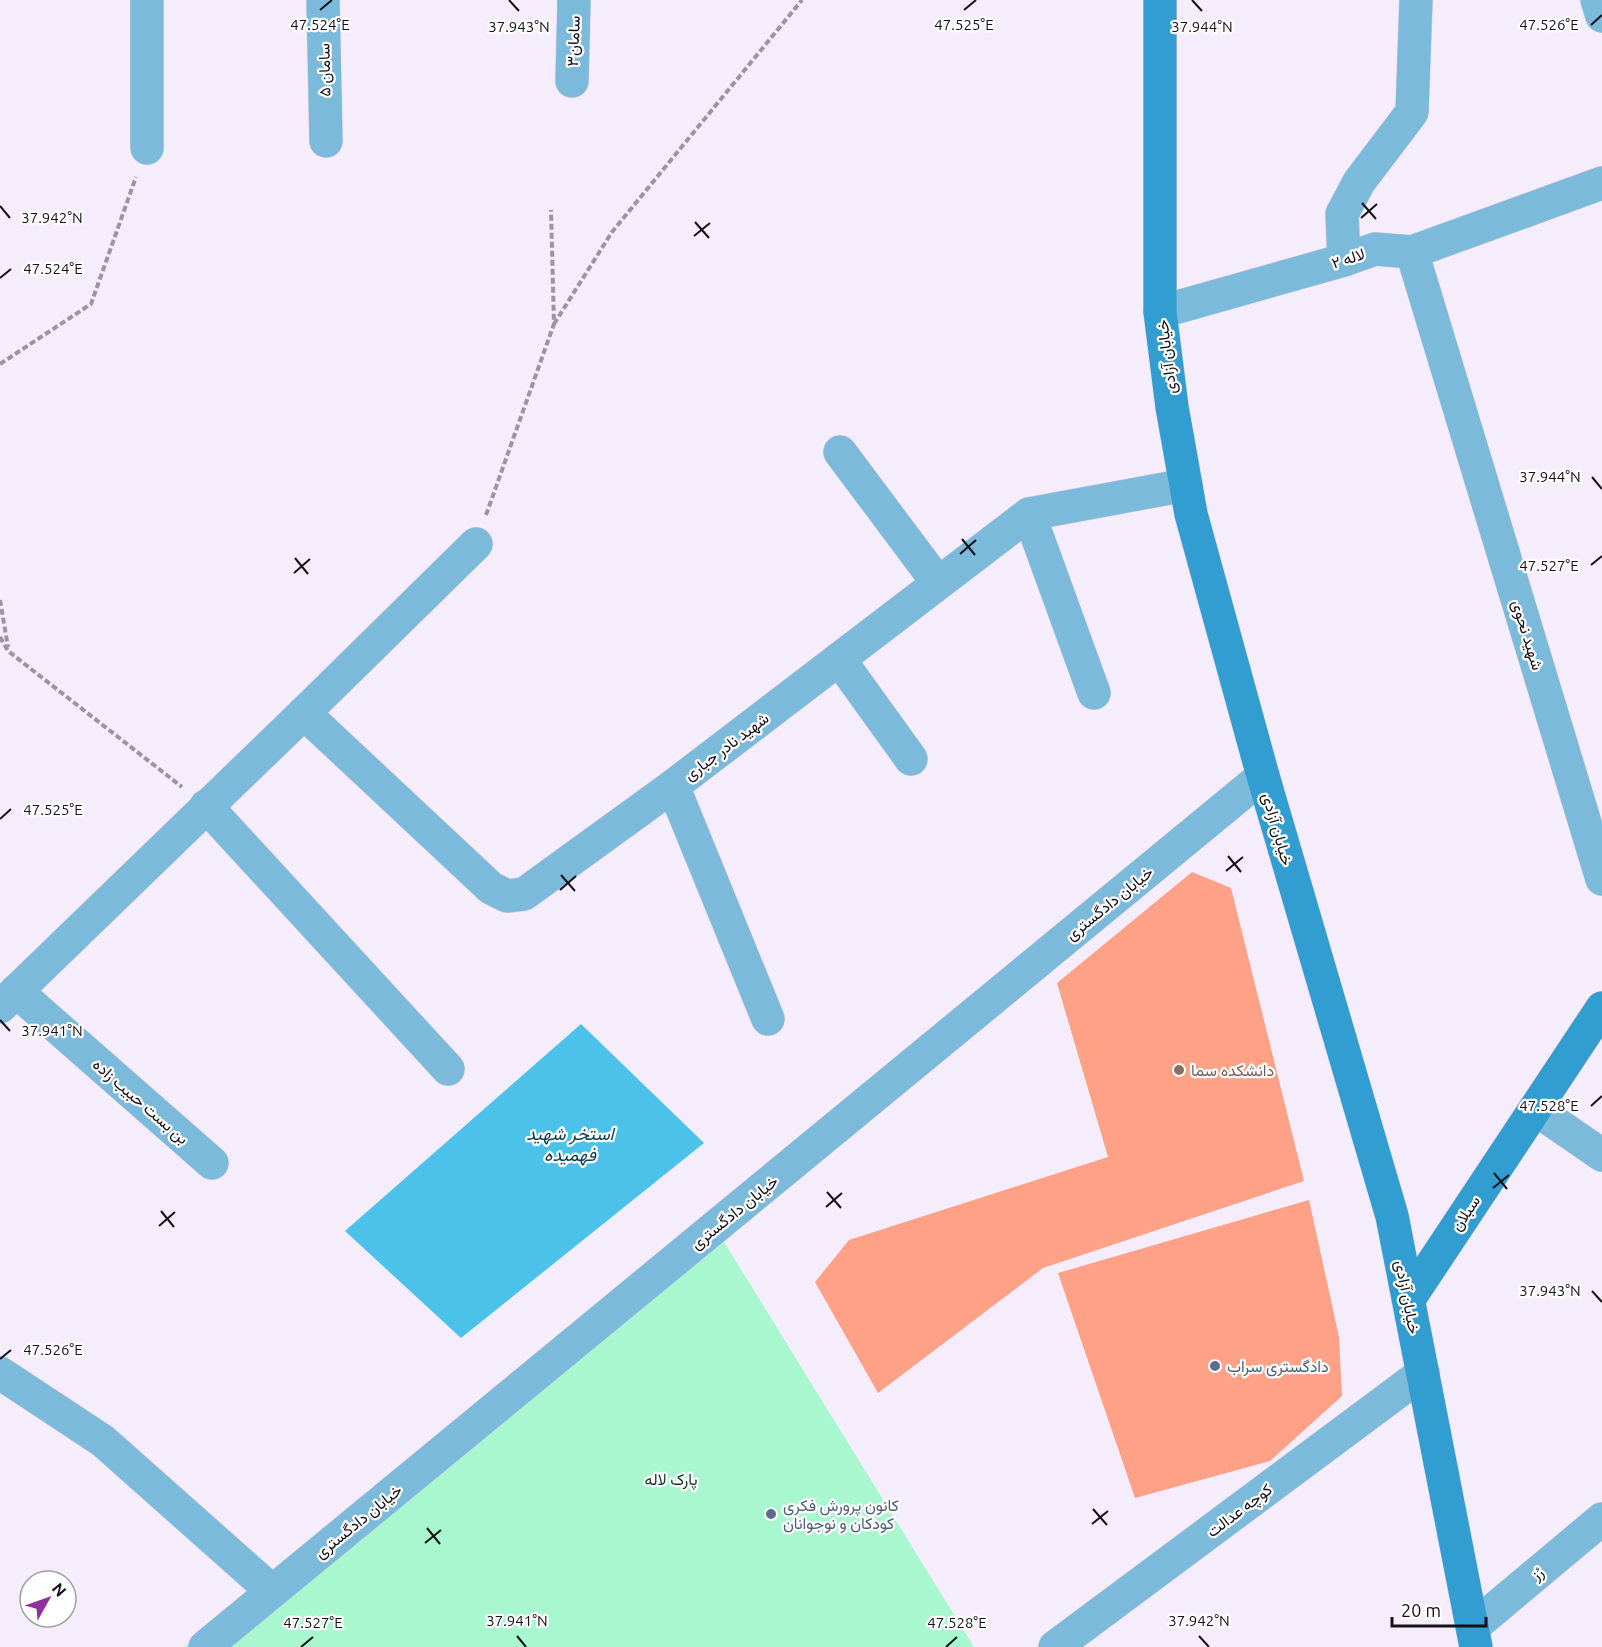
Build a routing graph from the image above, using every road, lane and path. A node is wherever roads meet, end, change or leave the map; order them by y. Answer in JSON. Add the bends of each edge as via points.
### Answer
{"nodes":[{"id":1,"x":147,"y":0,"type":"edge"},
{"id":2,"x":323,"y":0,"type":"edge"},
{"id":3,"x":574,"y":0,"type":"edge"},
{"id":4,"x":802,"y":0,"type":"edge"},
{"id":5,"x":1160,"y":0,"type":"edge"},
{"id":6,"x":1416,"y":0,"type":"edge"},
{"id":7,"x":1597,"y":0,"type":"edge"},
{"id":8,"x":1602,"y":16,"type":"edge"},
{"id":9,"x":572,"y":81,"type":"dead end"},
{"id":10,"x":326,"y":141,"type":"dead end"},
{"id":11,"x":147,"y":148,"type":"joint"},
{"id":12,"x":1602,"y":183,"type":"edge"},
{"id":13,"x":551,"y":210,"type":"dead end"},
{"id":14,"x":1412,"y":252,"type":"junction"},
{"id":15,"x":1344,"y":260,"type":"junction"},
{"id":16,"x":1160,"y":312,"type":"junction"},
{"id":17,"x":554,"y":324,"type":"junction"},
{"id":18,"x":0,"y":364,"type":"edge"},
{"id":19,"x":840,"y":452,"type":"dead end"},
{"id":20,"x":1186,"y":485,"type":"junction"},
{"id":21,"x":1029,"y":514,"type":"junction"},
{"id":22,"x":476,"y":544,"type":"joint"},
{"id":23,"x":938,"y":584,"type":"junction"},
{"id":24,"x":0,"y":600,"type":"edge"},
{"id":25,"x":0,"y":637,"type":"edge"},
{"id":26,"x":8,"y":651,"type":"junction"},
{"id":27,"x":839,"y":659,"type":"junction"},
{"id":28,"x":1094,"y":693,"type":"dead end"},
{"id":29,"x":304,"y":713,"type":"junction"},
{"id":30,"x":911,"y":759,"type":"dead end"},
{"id":31,"x":1263,"y":776,"type":"junction"},
{"id":32,"x":673,"y":786,"type":"junction"},
{"id":33,"x":206,"y":806,"type":"junction"},
{"id":34,"x":1602,"y":879,"type":"edge"},
{"id":35,"x":8,"y":999,"type":"edge"},
{"id":36,"x":1602,"y":1008,"type":"edge"},
{"id":37,"x":768,"y":1019,"type":"dead end"},
{"id":38,"x":448,"y":1069,"type":"dead end"},
{"id":39,"x":1535,"y":1108,"type":"junction"},
{"id":40,"x":1602,"y":1155,"type":"edge"},
{"id":41,"x":212,"y":1163,"type":"dead end"},
{"id":42,"x":1409,"y":1299,"type":"junction"},
{"id":43,"x":1423,"y":1372,"type":"junction"},
{"id":44,"x":0,"y":1373,"type":"edge"},
{"id":45,"x":1602,"y":1519,"type":"edge"},
{"id":46,"x":264,"y":1584,"type":"dead end"},
{"id":47,"x":1475,"y":1637,"type":"edge"},
{"id":48,"x":205,"y":1647,"type":"edge"},
{"id":49,"x":1055,"y":1647,"type":"edge"}],
"edges":[{"from":1,"to":11,"type":"street"},
{"from":2,"to":10,"type":"street","name":"سامان ۵"},
{"from":3,"to":9,"type":"street","name":"سامان۳"},
{"from":4,"to":17,"type":"path","via":[[612,232]]},
{"from":5,"to":16,"type":"main road","name":"خیابان آزادی"},
{"from":6,"to":15,"type":"street","via":[[1412,112],[1359,183],[1342,214]]},
{"from":7,"to":8,"type":"street"},
{"from":11,"to":18,"type":"path","via":[[91,303]]},
{"from":12,"to":14,"type":"street","name":"لاله ۲"},
{"from":13,"to":17,"type":"path"},
{"from":14,"to":15,"type":"street","name":"لاله ۲","via":[[1375,249]]},
{"from":14,"to":34,"type":"street","name":"شهید نحوی"},
{"from":15,"to":16,"type":"street","name":"لاله ۲"},
{"from":16,"to":20,"type":"main road","name":"خیابان آزادی"},
{"from":17,"to":22,"type":"path"},
{"from":19,"to":23,"type":"street"},
{"from":20,"to":21,"type":"street","name":"شهید نادر جباری"},
{"from":20,"to":31,"type":"main road","name":"خیابان آزادی"},
{"from":21,"to":23,"type":"street","name":"شهید نادر جباری"},
{"from":21,"to":28,"type":"street"},
{"from":22,"to":29,"type":"street"},
{"from":23,"to":27,"type":"street","name":"شهید نادر جباری"},
{"from":24,"to":26,"type":"path"},
{"from":25,"to":26,"type":"path"},
{"from":26,"to":33,"type":"path"},
{"from":27,"to":30,"type":"street"},
{"from":27,"to":32,"type":"street","name":"شهید نادر جباری"},
{"from":29,"to":32,"type":"street","name":"شهید نادر جباری","via":[[491,888],[507,896],[524,894]]},
{"from":29,"to":33,"type":"street"},
{"from":31,"to":42,"type":"main road","name":"خیابان آزادی","via":[[1392,1216]]},
{"from":31,"to":48,"type":"street","name":"خیابان دادگستری"},
{"from":32,"to":37,"type":"street"},
{"from":33,"to":35,"type":"street"},
{"from":33,"to":38,"type":"street"},
{"from":35,"to":41,"type":"street","name":"بن بست حبیب زاده"},
{"from":36,"to":39,"type":"main road","name":"سبلان"},
{"from":39,"to":40,"type":"street"},
{"from":39,"to":42,"type":"main road","name":"سبلان"},
{"from":42,"to":43,"type":"main road","name":"خیابان آزادی"},
{"from":43,"to":47,"type":"main road","name":"خیابان آزادی"},
{"from":43,"to":49,"type":"street","name":"کوچه عدالت"},
{"from":44,"to":46,"type":"street","via":[[103,1441]]},
{"from":45,"to":47,"type":"street","name":"رُز"}]}
